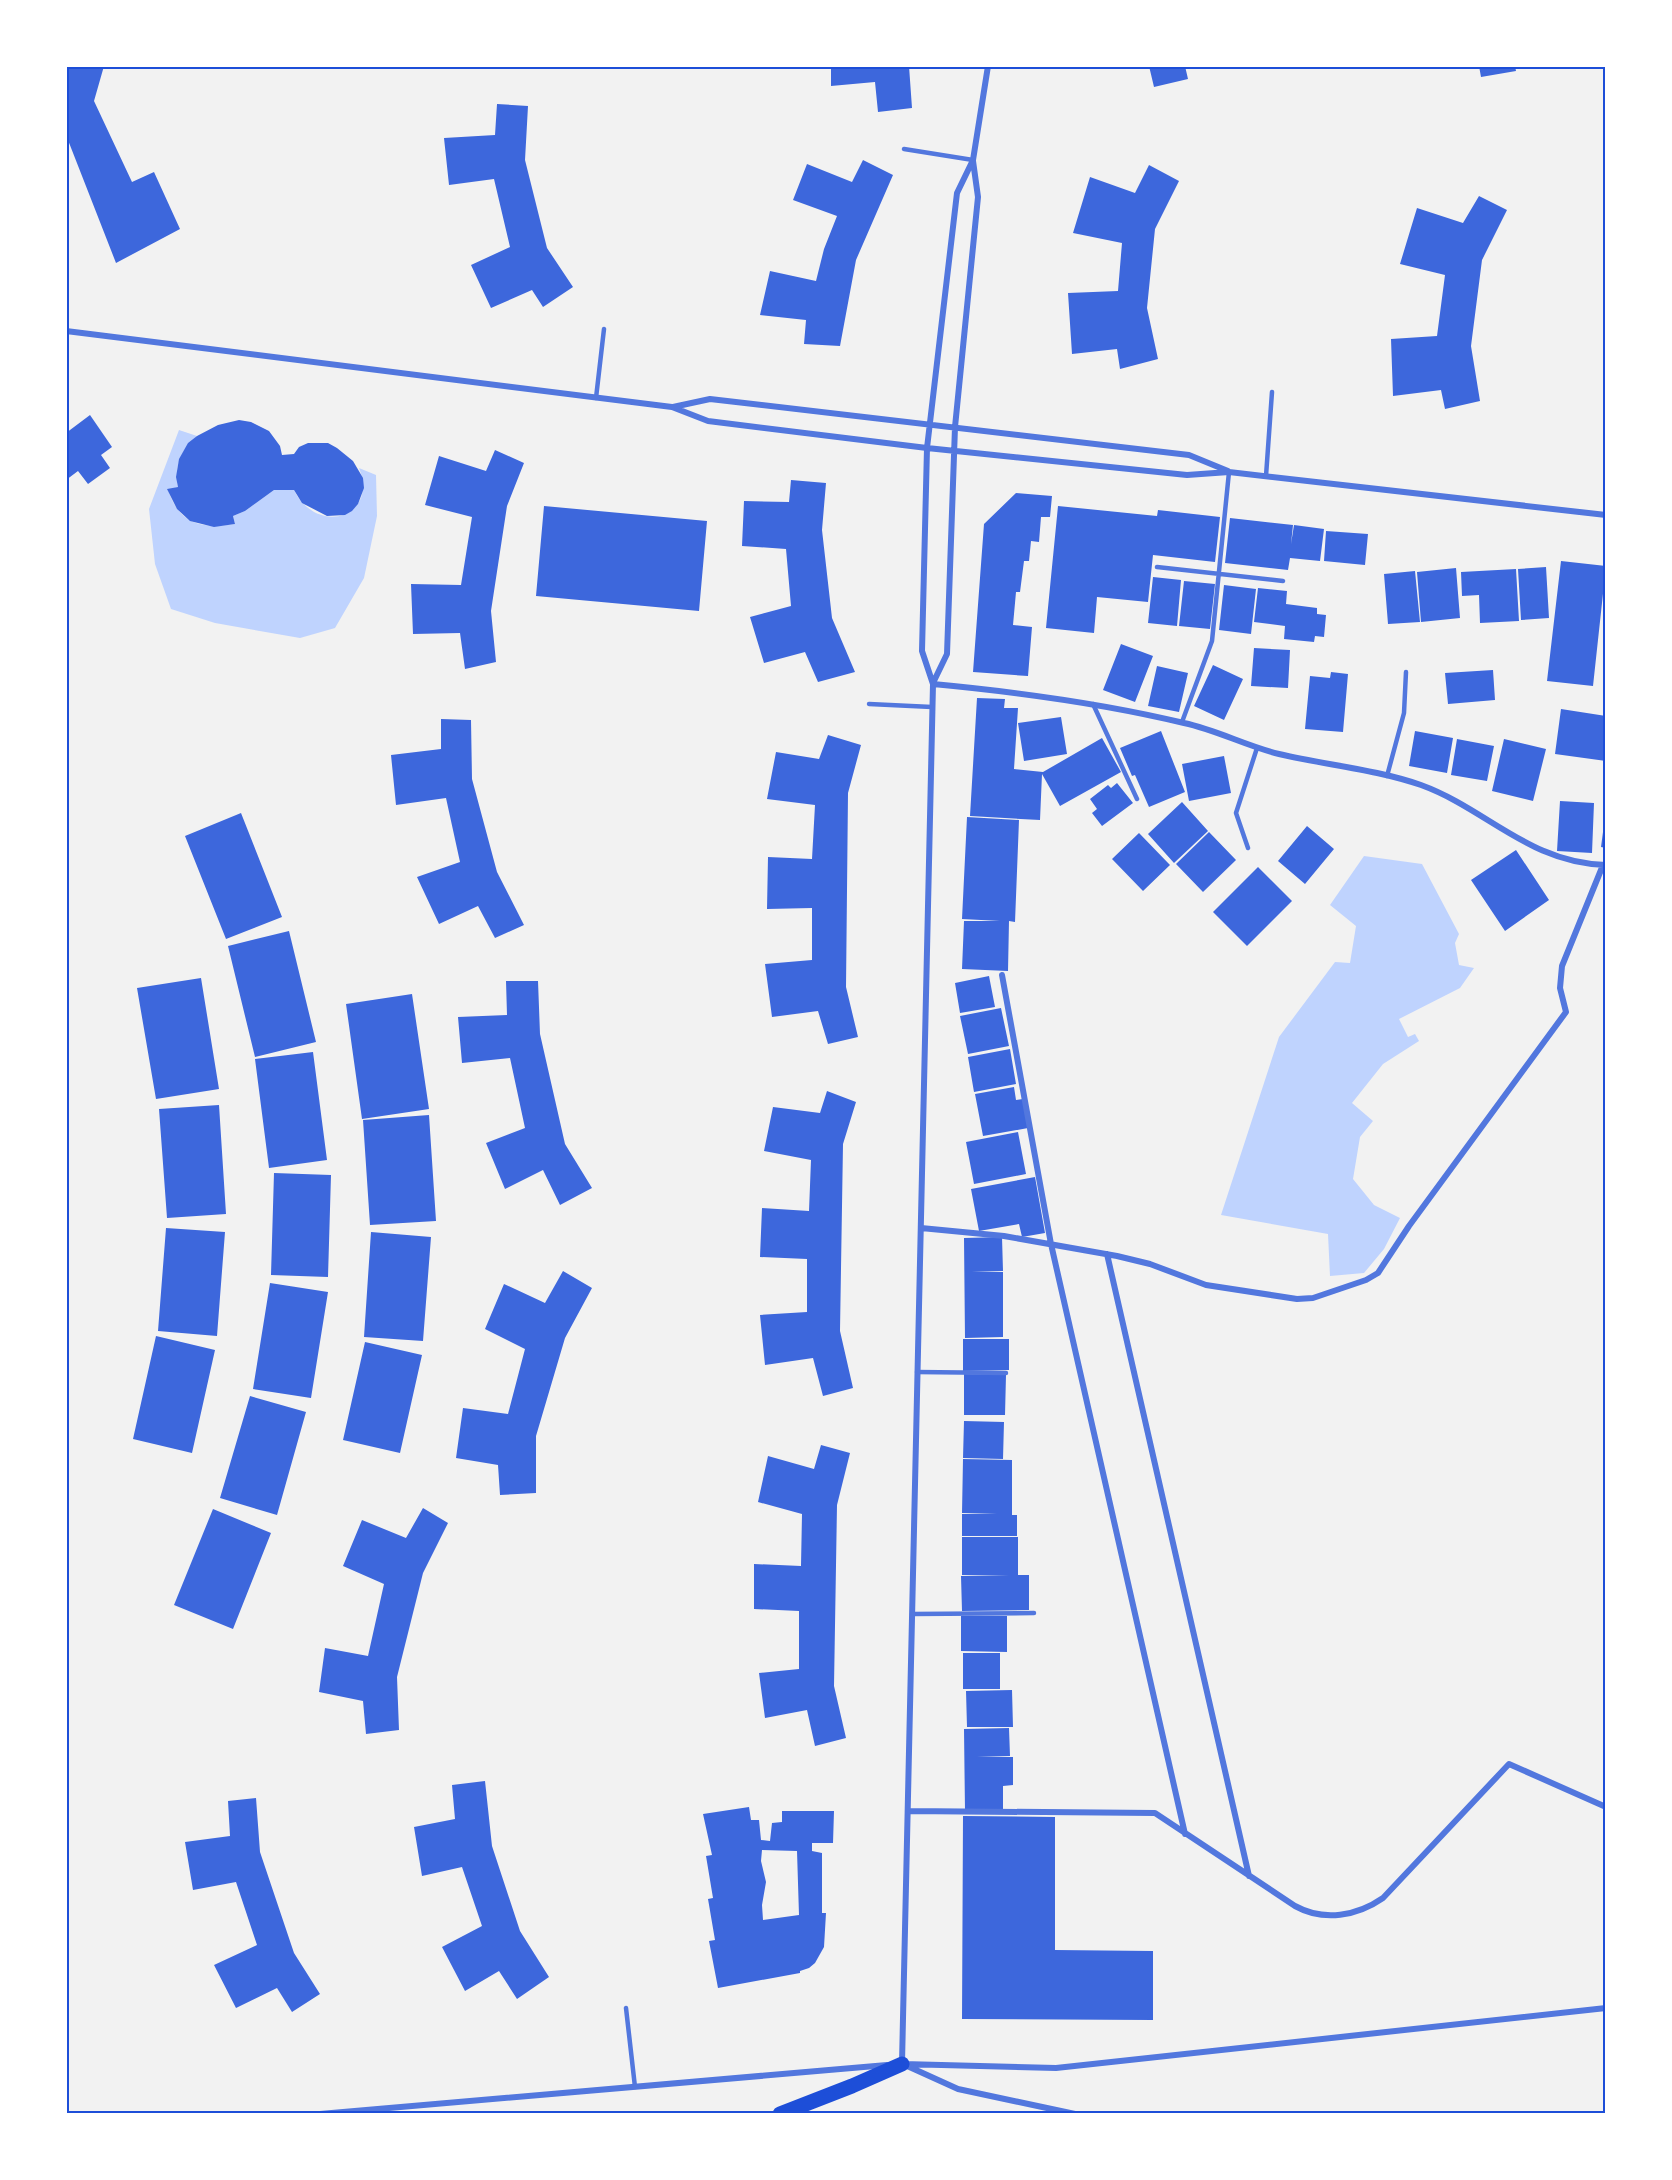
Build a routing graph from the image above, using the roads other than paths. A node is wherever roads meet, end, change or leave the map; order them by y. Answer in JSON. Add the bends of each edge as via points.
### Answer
{"nodes":[{"id":1,"x":988,"y":66,"type":"edge"},
{"id":2,"x":904,"y":149,"type":"dead end"},
{"id":3,"x":973,"y":160,"type":"junction"},
{"id":4,"x":604,"y":329,"type":"dead end"},
{"id":5,"x":66,"y":331,"type":"edge"},
{"id":6,"x":1272,"y":392,"type":"dead end"},
{"id":7,"x":596,"y":398,"type":"junction"},
{"id":8,"x":672,"y":407,"type":"junction"},
{"id":9,"x":928,"y":424,"type":"junction"},
{"id":10,"x":955,"y":427,"type":"junction"},
{"id":11,"x":927,"y":448,"type":"junction"},
{"id":12,"x":953,"y":451,"type":"junction"},
{"id":13,"x":1229,"y":472,"type":"junction"},
{"id":14,"x":1266,"y":476,"type":"junction"},
{"id":15,"x":1606,"y":515,"type":"edge"},
{"id":16,"x":1157,"y":567,"type":"dead end"},
{"id":17,"x":1219,"y":574,"type":"junction"},
{"id":18,"x":1282,"y":581,"type":"dead end"},
{"id":19,"x":1406,"y":672,"type":"dead end"},
{"id":20,"x":933,"y":684,"type":"junction"},
{"id":21,"x":869,"y":704,"type":"dead end"},
{"id":22,"x":1093,"y":704,"type":"junction"},
{"id":23,"x":933,"y":707,"type":"junction"},
{"id":24,"x":1182,"y":722,"type":"junction"},
{"id":25,"x":1257,"y":748,"type":"junction"},
{"id":26,"x":1387,"y":776,"type":"junction"},
{"id":27,"x":1137,"y":799,"type":"dead end"},
{"id":28,"x":1248,"y":848,"type":"dead end"},
{"id":29,"x":1604,"y":865,"type":"edge"},
{"id":30,"x":1002,"y":975,"type":"dead end"},
{"id":31,"x":921,"y":1228,"type":"junction"},
{"id":32,"x":1051,"y":1244,"type":"junction"},
{"id":33,"x":1107,"y":1254,"type":"junction"},
{"id":34,"x":918,"y":1372,"type":"junction"},
{"id":35,"x":1006,"y":1373,"type":"dead end"},
{"id":36,"x":1034,"y":1613,"type":"dead end"},
{"id":37,"x":912,"y":1614,"type":"junction"},
{"id":38,"x":1606,"y":1807,"type":"edge"},
{"id":39,"x":908,"y":1811,"type":"junction"},
{"id":40,"x":1185,"y":1834,"type":"junction"},
{"id":41,"x":1248,"y":1875,"type":"junction"},
{"id":42,"x":626,"y":2008,"type":"dead end"},
{"id":43,"x":1606,"y":2008,"type":"edge"},
{"id":44,"x":902,"y":2064,"type":"junction"},
{"id":45,"x":635,"y":2087,"type":"junction"},
{"id":46,"x":320,"y":2114,"type":"edge"},
{"id":47,"x":780,"y":2114,"type":"edge"},
{"id":48,"x":1075,"y":2114,"type":"edge"}],
"edges":[{"from":1,"to":3,"type":"street"},
{"from":2,"to":3,"type":"lane"},
{"from":3,"to":9,"type":"street","via":[[957,193]]},
{"from":3,"to":10,"type":"street","via":[[978,197]]},
{"from":4,"to":7,"type":"lane"},
{"from":5,"to":7,"type":"street"},
{"from":6,"to":14,"type":"lane"},
{"from":7,"to":8,"type":"street"},
{"from":8,"to":9,"type":"street","via":[[710,399]]},
{"from":8,"to":11,"type":"street","via":[[708,421]]},
{"from":9,"to":10,"type":"street"},
{"from":9,"to":11,"type":"street"},
{"from":10,"to":12,"type":"street"},
{"from":10,"to":13,"type":"street","via":[[1189,455]]},
{"from":11,"to":12,"type":"street"},
{"from":11,"to":20,"type":"street","via":[[921,651]]},
{"from":12,"to":13,"type":"street","via":[[1187,475]]},
{"from":12,"to":20,"type":"street","via":[[947,654]]},
{"from":13,"to":14,"type":"street"},
{"from":13,"to":17,"type":"lane"},
{"from":14,"to":15,"type":"street"},
{"from":16,"to":17,"type":"lane"},
{"from":17,"to":18,"type":"lane"},
{"from":17,"to":24,"type":"lane","via":[[1212,640]]},
{"from":19,"to":26,"type":"lane","via":[[1404,713]]},
{"from":20,"to":22,"type":"street"},
{"from":20,"to":23,"type":"street"},
{"from":21,"to":23,"type":"lane"},
{"from":22,"to":24,"type":"street"},
{"from":22,"to":27,"type":"lane"},
{"from":23,"to":31,"type":"street"},
{"from":24,"to":25,"type":"street"},
{"from":25,"to":26,"type":"street"},
{"from":25,"to":28,"type":"lane","via":[[1236,813]]},
{"from":26,"to":29,"type":"street","via":[[1442,795],[1540,851],[1574,862]]},
{"from":29,"to":33,"type":"street","via":[[1562,966],[1560,988],[1566,1012],[1376,1275],[1301,1300],[1201,1284],[1149,1264]]},
{"from":30,"to":32,"type":"street"},
{"from":31,"to":32,"type":"street"},
{"from":31,"to":34,"type":"street"},
{"from":32,"to":33,"type":"street"},
{"from":32,"to":40,"type":"street"},
{"from":33,"to":41,"type":"street"},
{"from":34,"to":35,"type":"lane"},
{"from":34,"to":37,"type":"street"},
{"from":36,"to":37,"type":"lane"},
{"from":37,"to":39,"type":"street"},
{"from":38,"to":41,"type":"street","via":[[1509,1764],[1387,1894],[1365,1909],[1335,1916],[1311,1914]]},
{"from":39,"to":40,"type":"street","via":[[1155,1813]]},
{"from":39,"to":44,"type":"street"},
{"from":40,"to":41,"type":"street"},
{"from":42,"to":45,"type":"lane"},
{"from":43,"to":44,"type":"street","via":[[1056,2068]]},
{"from":44,"to":45,"type":"street"},
{"from":44,"to":47,"type":"highway"},
{"from":44,"to":48,"type":"street","via":[[958,2089]]},
{"from":45,"to":46,"type":"street"}]}
